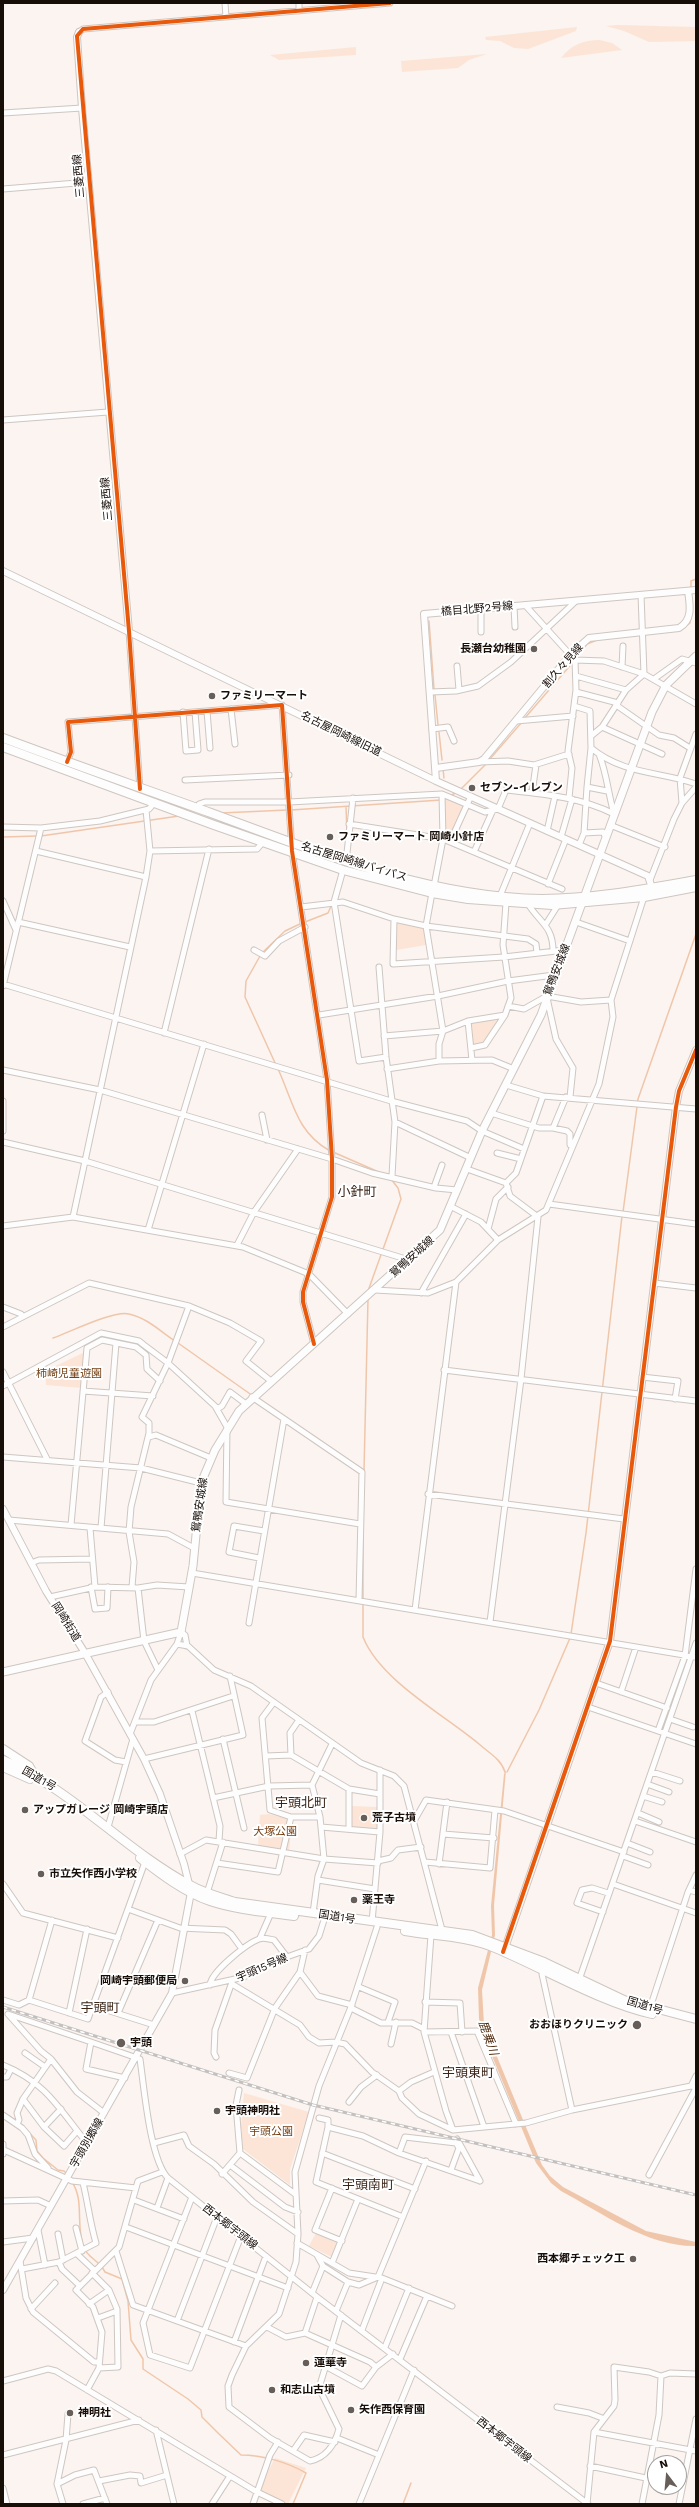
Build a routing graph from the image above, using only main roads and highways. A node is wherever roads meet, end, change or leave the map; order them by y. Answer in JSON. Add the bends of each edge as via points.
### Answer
{"nodes":[{"id":1,"x":694,"y":660,"type":"edge"},
{"id":2,"x":3,"y":738,"type":"edge"},
{"id":3,"x":3,"y":747,"type":"edge"},
{"id":4,"x":152,"y":794,"type":"junction"},
{"id":5,"x":164,"y":797,"type":"junction"},
{"id":6,"x":155,"y":802,"type":"junction"},
{"id":7,"x":292,"y":847,"type":"junction"},
{"id":8,"x":696,"y":887,"type":"edge"},
{"id":9,"x":433,"y":890,"type":"junction"},
{"id":10,"x":584,"y":900,"type":"junction"},
{"id":11,"x":3,"y":1672,"type":"edge"},
{"id":12,"x":3,"y":1749,"type":"edge"},
{"id":13,"x":3,"y":1760,"type":"edge"},
{"id":14,"x":3,"y":1767,"type":"edge"},
{"id":15,"x":35,"y":1776,"type":"junction"},
{"id":16,"x":190,"y":1888,"type":"junction"},
{"id":17,"x":374,"y":1925,"type":"junction"},
{"id":18,"x":485,"y":1942,"type":"junction"},
{"id":19,"x":504,"y":1949,"type":"junction"},
{"id":20,"x":579,"y":1982,"type":"junction"},
{"id":21,"x":696,"y":2020,"type":"edge"}],
"edges":[{"from":1,"to":10,"type":"main road","name":"鴛鴨安城線","via":[[666,685],[647,726]]},
{"from":2,"to":4,"type":"main road","name":"名古屋岡崎線バイパス"},
{"from":3,"to":6,"type":"main road","name":"名古屋岡崎線バイパス"},
{"from":4,"to":5,"type":"main road","name":"名古屋岡崎線バイパス"},
{"from":4,"to":6,"type":"main road"},
{"from":5,"to":6,"type":"main road"},
{"from":5,"to":7,"type":"main road","name":"名古屋岡崎線バイパス"},
{"from":6,"to":7,"type":"main road","name":"名古屋岡崎線バイパス","via":[[263,842]]},
{"from":7,"to":9,"type":"main road","name":"名古屋岡崎線バイパス","via":[[344,866]]},
{"from":8,"to":10,"type":"main road","name":"名古屋岡崎線バイパス","via":[[644,897]]},
{"from":8,"to":10,"type":"main road","name":"名古屋岡崎線バイパス","via":[[651,884]]},
{"from":9,"to":10,"type":"main road","name":"名古屋岡崎線バイパス"},
{"from":9,"to":10,"type":"main road","name":"名古屋岡崎線バイパス","via":[[506,903],[558,904]]},
{"from":10,"to":11,"type":"main road","name":"鴛鴨安城線","via":[[534,1031],[482,1131],[440,1230],[252,1398],[227,1427],[201,1483],[192,1573],[181,1632]]},
{"from":12,"to":15,"type":"main road","via":[[29,1766]]},
{"from":13,"to":15,"type":"main road","name":"国道1号"},
{"from":14,"to":16,"type":"main road","name":"国道1号","via":[[35,1781],[145,1862]]},
{"from":15,"to":16,"type":"main road","name":"国道1号"},
{"from":16,"to":17,"type":"main road","name":"国道1号","via":[[235,1902]]},
{"from":16,"to":17,"type":"main road","name":"国道1号","via":[[209,1901],[238,1909]]},
{"from":17,"to":18,"type":"main road","name":"国道1号"},
{"from":17,"to":18,"type":"main road","name":"国道1号","via":[[442,1930]]},
{"from":18,"to":19,"type":"main road","name":"国道1号"},
{"from":19,"to":20,"type":"main road","name":"国道1号"},
{"from":19,"to":20,"type":"main road","name":"国道1号","via":[[544,1970]]},
{"from":20,"to":21,"type":"main road","name":"国道1号","via":[[624,2000]]},
{"from":20,"to":21,"type":"main road","name":"国道1号","via":[[628,2007]]}]}
